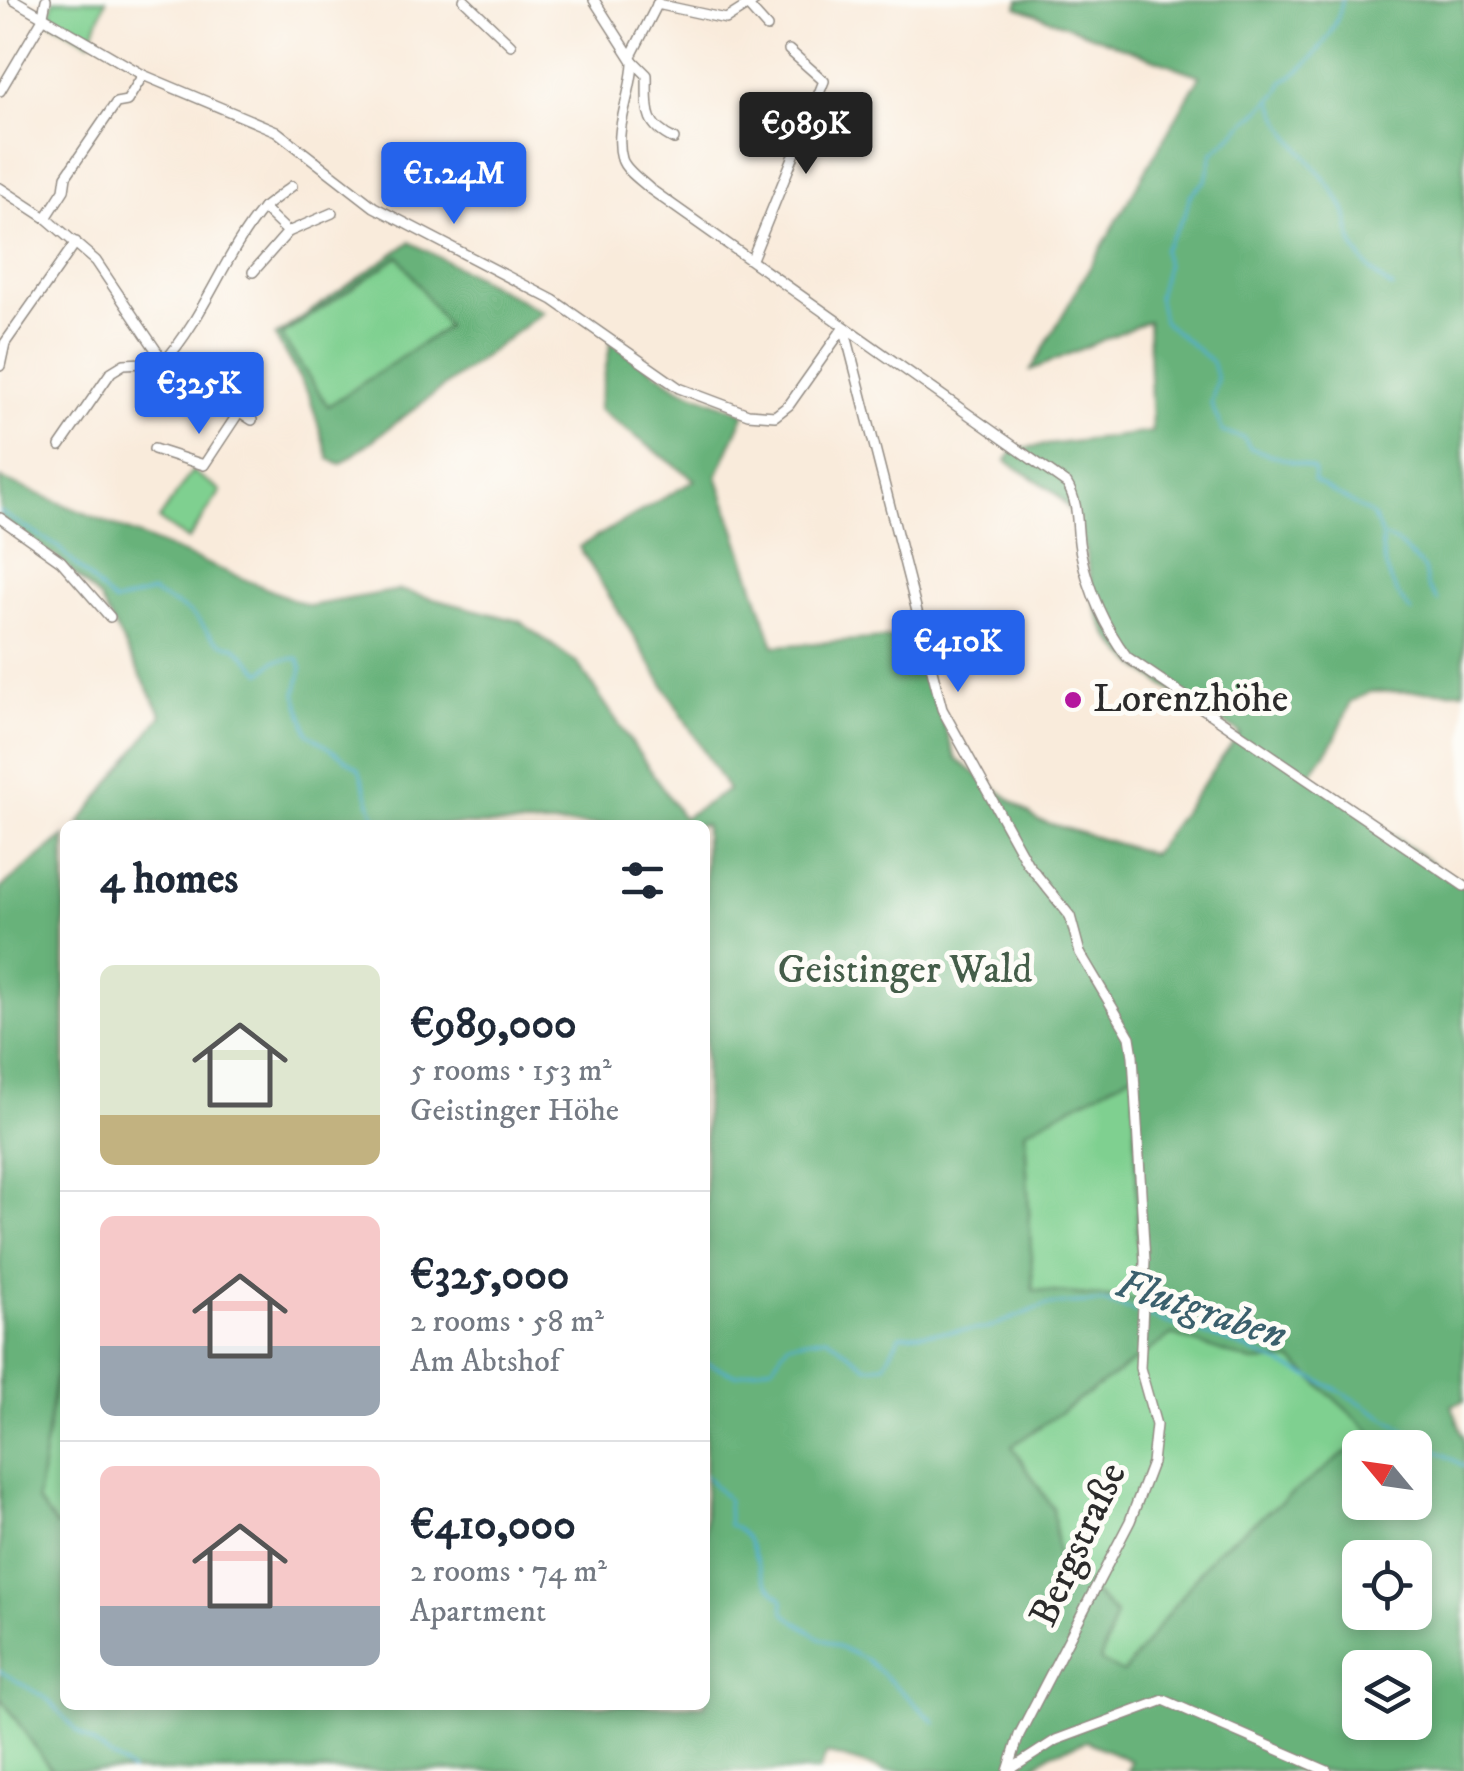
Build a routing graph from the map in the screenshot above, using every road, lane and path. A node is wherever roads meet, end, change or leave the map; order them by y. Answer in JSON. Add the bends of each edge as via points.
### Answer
{"nodes":[{"id":1,"x":14,"y":0,"type":"edge"},
{"id":2,"x":46,"y":0,"type":"edge"},
{"id":3,"x":464,"y":0,"type":"edge"},
{"id":4,"x":594,"y":0,"type":"edge"},
{"id":5,"x":658,"y":2,"type":"edge"},
{"id":6,"x":752,"y":4,"type":"edge"},
{"id":7,"x":42,"y":20,"type":"junction"},
{"id":8,"x":767,"y":27,"type":"dead end"},
{"id":9,"x":511,"y":45,"type":"dead end"},
{"id":10,"x":789,"y":50,"type":"dead end"},
{"id":11,"x":632,"y":58,"type":"junction"},
{"id":12,"x":143,"y":74,"type":"junction"},
{"id":13,"x":0,"y":91,"type":"edge"},
{"id":14,"x":674,"y":140,"type":"dead end"},
{"id":15,"x":292,"y":186,"type":"dead end"},
{"id":16,"x":0,"y":188,"type":"edge"},
{"id":17,"x":263,"y":208,"type":"junction"},
{"id":18,"x":332,"y":213,"type":"dead end"},
{"id":19,"x":46,"y":218,"type":"junction"},
{"id":20,"x":288,"y":232,"type":"junction"},
{"id":21,"x":76,"y":242,"type":"junction"},
{"id":22,"x":752,"y":259,"type":"junction"},
{"id":23,"x":252,"y":272,"type":"dead end"},
{"id":24,"x":844,"y":327,"type":"junction"},
{"id":25,"x":164,"y":362,"type":"junction"},
{"id":26,"x":0,"y":366,"type":"edge"},
{"id":27,"x":240,"y":412,"type":"junction"},
{"id":28,"x":252,"y":420,"type":"dead end"},
{"id":29,"x":60,"y":446,"type":"dead end"},
{"id":30,"x":154,"y":449,"type":"dead end"},
{"id":31,"x":0,"y":518,"type":"edge"},
{"id":32,"x":110,"y":618,"type":"dead end"},
{"id":33,"x":1464,"y":886,"type":"edge"},
{"id":34,"x":1008,"y":1771,"type":"edge"},
{"id":35,"x":1327,"y":1771,"type":"edge"}],
"edges":[{"from":1,"to":7,"type":"street"},
{"from":2,"to":7,"type":"street"},
{"from":3,"to":9,"type":"street"},
{"from":4,"to":11,"type":"street"},
{"from":5,"to":6,"type":"street","via":[[726,19]]},
{"from":5,"to":11,"type":"street"},
{"from":6,"to":8,"type":"street"},
{"from":7,"to":12,"type":"street"},
{"from":7,"to":13,"type":"street"},
{"from":10,"to":22,"type":"street","via":[[824,81]]},
{"from":11,"to":14,"type":"street","via":[[647,76],[647,118]]},
{"from":11,"to":22,"type":"street","via":[[622,159],[650,188]]},
{"from":12,"to":19,"type":"street","via":[[66,176]]},
{"from":12,"to":24,"type":"street","via":[[276,132],[374,206],[552,300],[679,388],[748,414],[775,416],[789,405]]},
{"from":15,"to":17,"type":"street"},
{"from":16,"to":19,"type":"street"},
{"from":17,"to":20,"type":"street"},
{"from":17,"to":25,"type":"street","via":[[239,236],[183,340]]},
{"from":18,"to":20,"type":"street"},
{"from":19,"to":21,"type":"street"},
{"from":20,"to":23,"type":"street"},
{"from":21,"to":25,"type":"street"},
{"from":21,"to":26,"type":"street","via":[[5,344]]},
{"from":22,"to":24,"type":"street"},
{"from":24,"to":33,"type":"street","via":[[1067,484],[1078,507],[1080,550],[1097,607],[1127,657]]},
{"from":24,"to":34,"type":"street","name":"Bergstraße","via":[[942,710],[1027,863],[1070,916],[1080,953],[1130,1036],[1145,1307],[1140,1368],[1156,1425],[1152,1463],[1130,1521],[1018,1736]]},
{"from":25,"to":27,"type":"street"},
{"from":25,"to":29,"type":"street","via":[[124,364],[111,372],[64,430]]},
{"from":27,"to":28,"type":"street"},
{"from":27,"to":30,"type":"street","via":[[204,465]]},
{"from":31,"to":32,"type":"street","via":[[61,561]]},
{"from":34,"to":35,"type":"street","via":[[1056,1740],[1164,1700]]}]}
